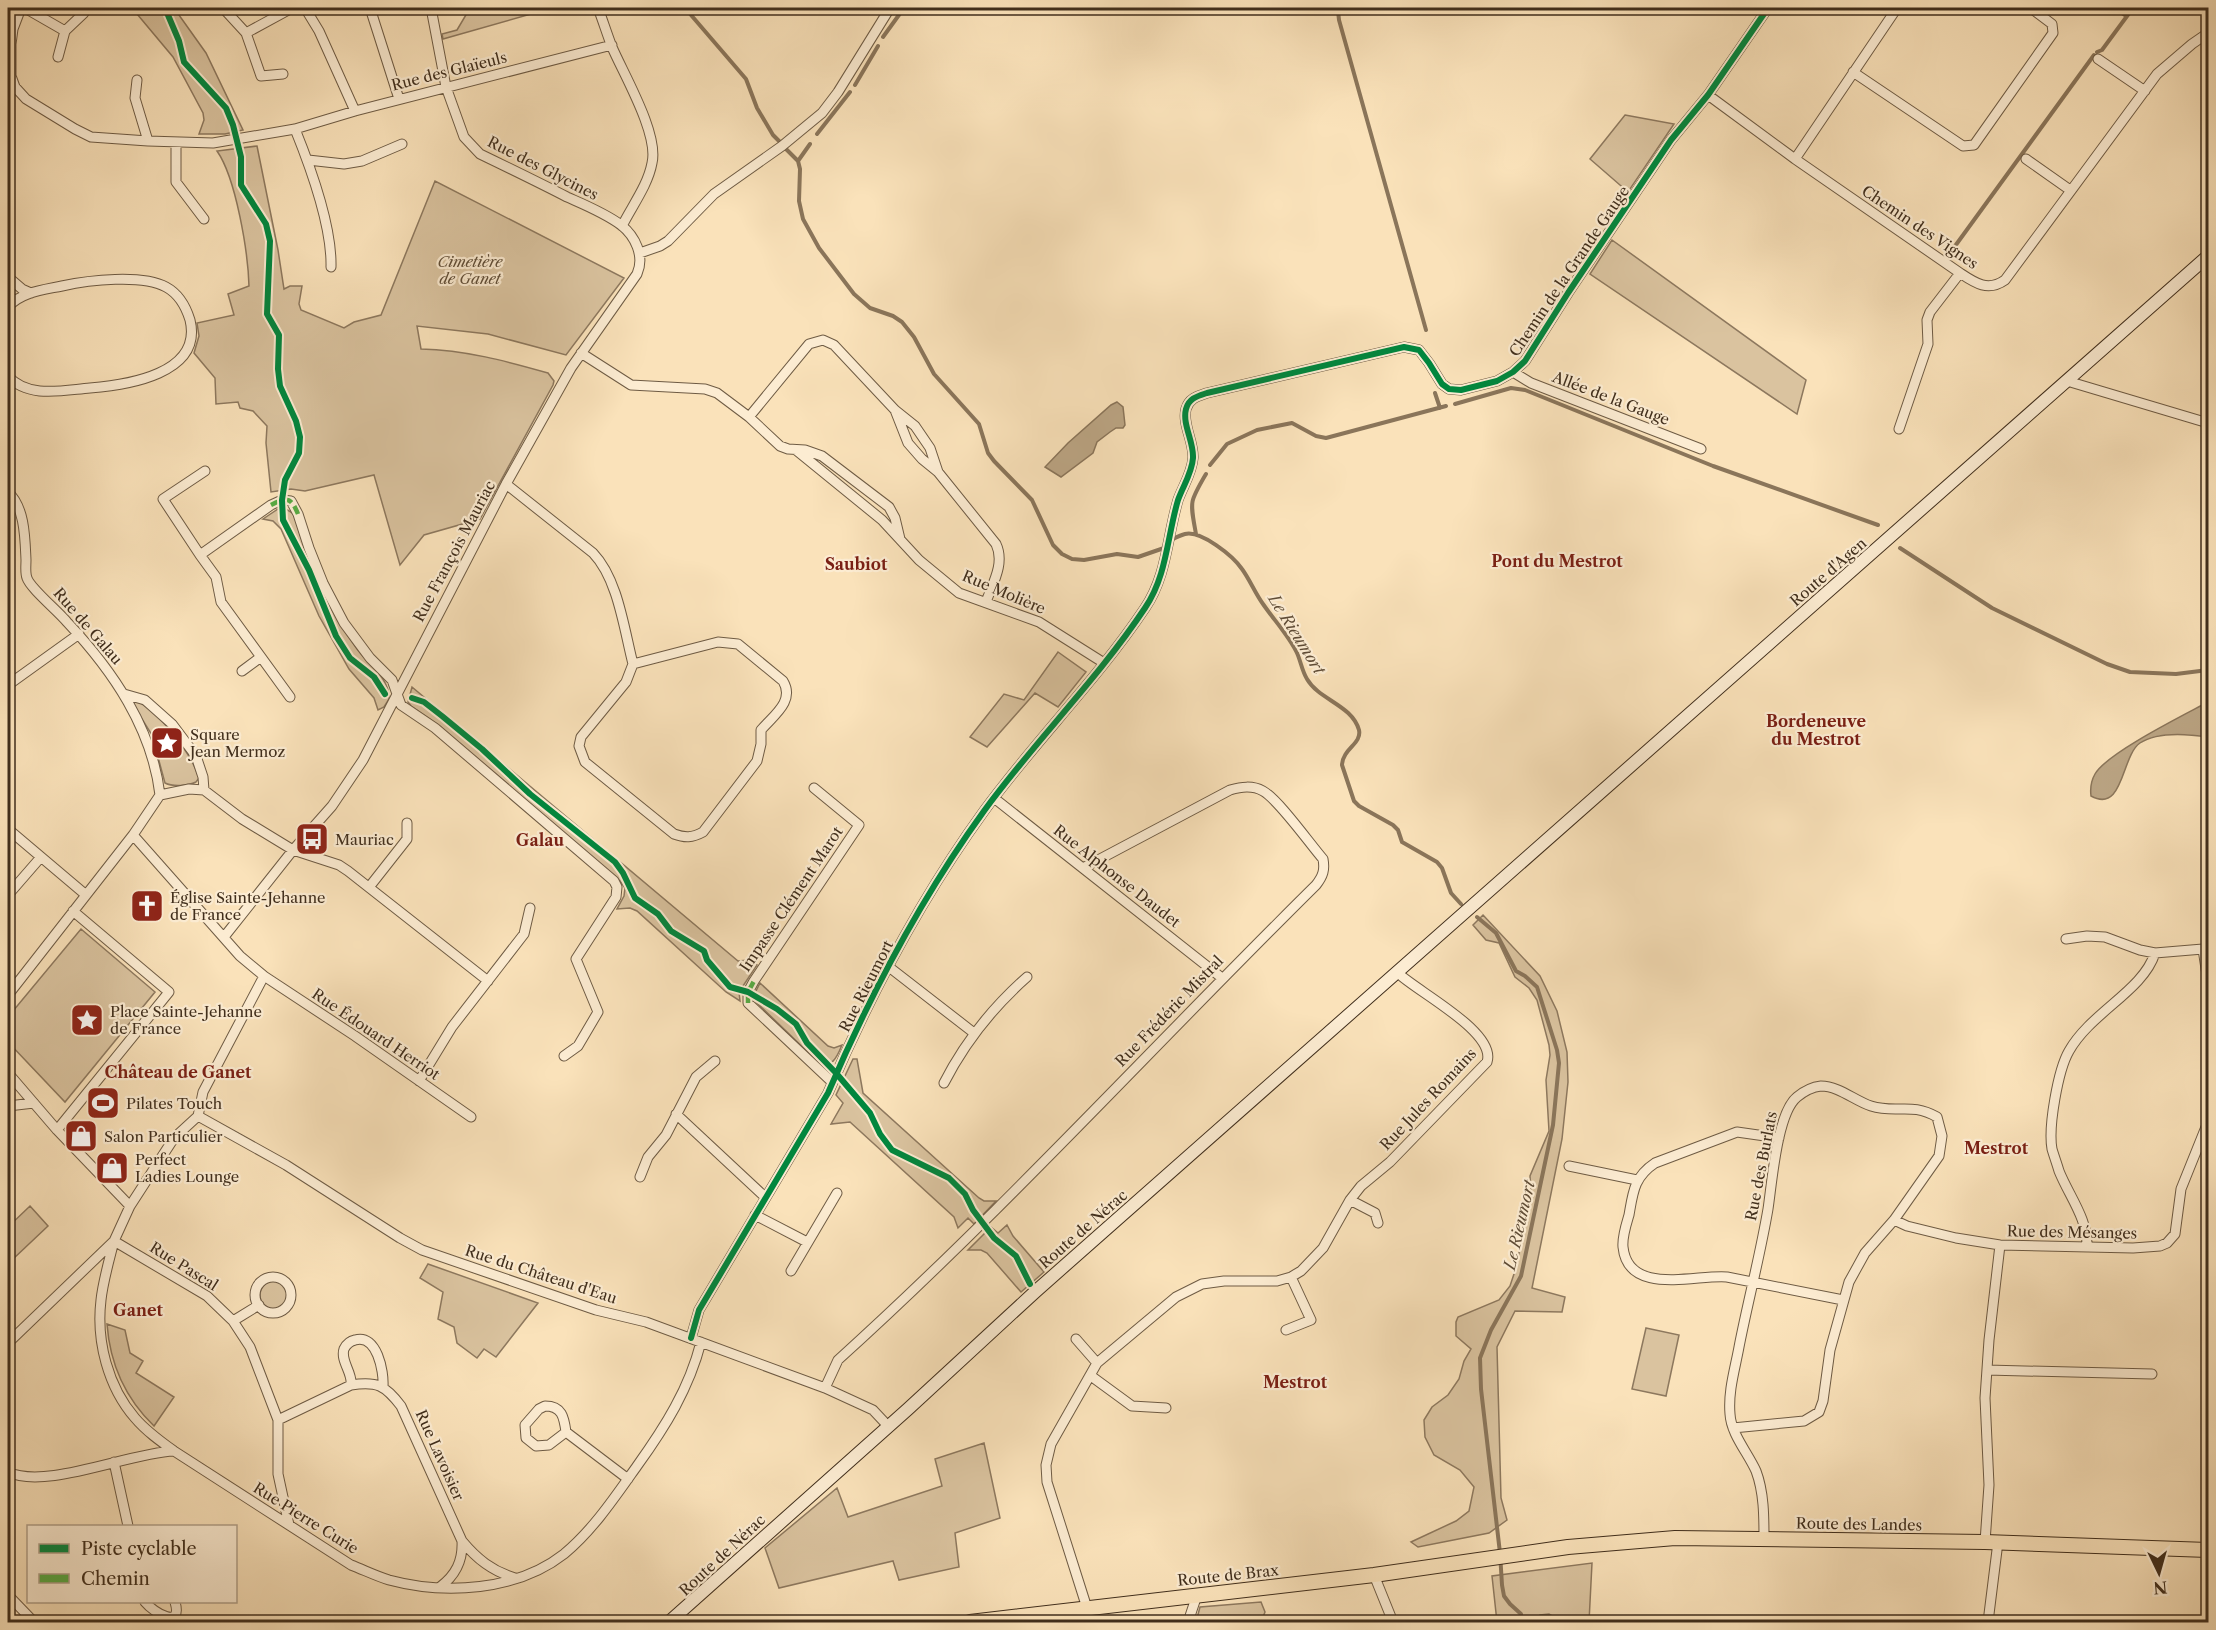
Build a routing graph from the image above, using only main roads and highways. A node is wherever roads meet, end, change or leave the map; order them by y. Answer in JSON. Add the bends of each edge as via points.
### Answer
{"nodes":[{"id":1,"x":2208,"y":256,"type":"edge"},
{"id":2,"x":1468,"y":911,"type":"joint"},
{"id":3,"x":2208,"y":1550,"type":"edge"},
{"id":4,"x":1489,"y":1558,"type":"joint"},
{"id":5,"x":669,"y":1623,"type":"edge"},
{"id":6,"x":970,"y":1623,"type":"edge"}],
"edges":[{"from":1,"to":2,"type":"main road","name":"Route d'Agen"},
{"from":2,"to":5,"type":"main road","name":"Route de Nérac","via":[[1036,1291]]},
{"from":3,"to":4,"type":"main road","name":"Route des Landes","via":[[1992,1542],[1675,1538]]},
{"from":4,"to":6,"type":"main road","name":"Route de Brax"}]}
